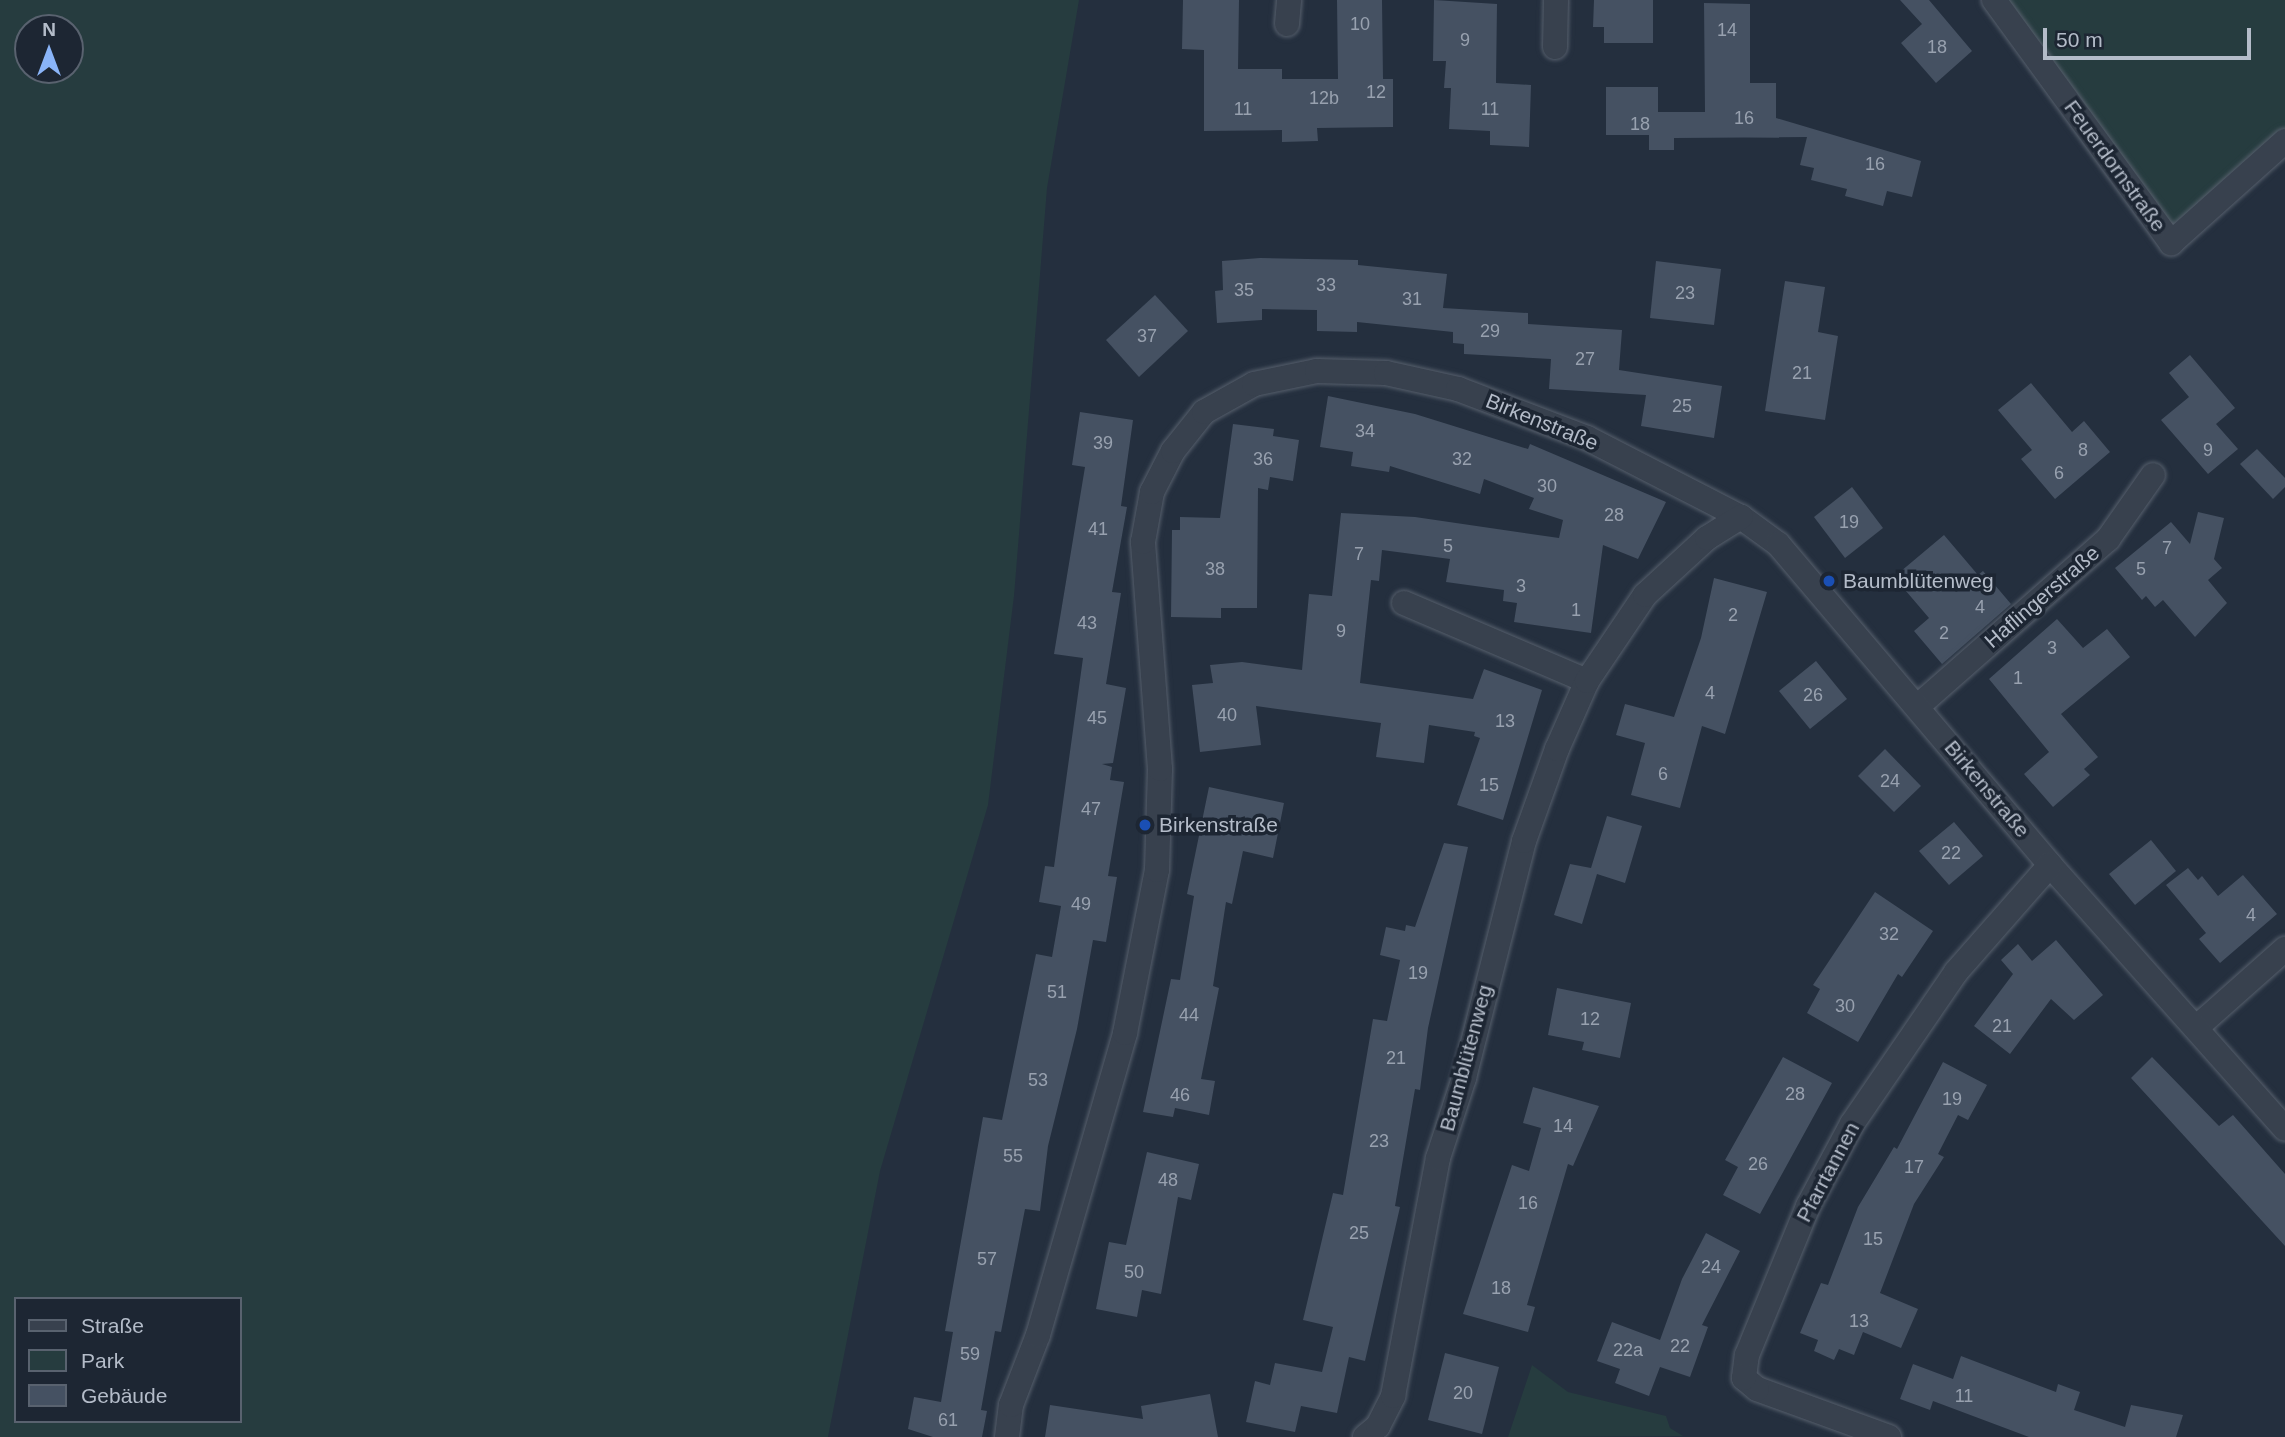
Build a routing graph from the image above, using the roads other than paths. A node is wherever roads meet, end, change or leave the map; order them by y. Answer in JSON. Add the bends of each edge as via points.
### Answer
{"nodes":[{"id":1,"x":1556,"y":0,"type":"edge"},
{"id":2,"x":1994,"y":0,"type":"edge"},
{"id":3,"x":1555,"y":47,"type":"dead end"},
{"id":4,"x":2285,"y":141,"type":"edge"},
{"id":5,"x":2153,"y":475,"type":"dead end"},
{"id":6,"x":1741,"y":517,"type":"junction"},
{"id":7,"x":1404,"y":603,"type":"dead end"},
{"id":8,"x":1587,"y":681,"type":"junction"},
{"id":9,"x":1918,"y":706,"type":"junction"},
{"id":10,"x":2050,"y":864,"type":"junction"},
{"id":11,"x":2285,"y":949,"type":"edge"},
{"id":12,"x":2197,"y":1027,"type":"junction"},
{"id":13,"x":2285,"y":1129,"type":"edge"},
{"id":14,"x":1007,"y":1437,"type":"edge"},
{"id":15,"x":1365,"y":1437,"type":"edge"},
{"id":16,"x":1889,"y":1437,"type":"edge"}],
"edges":[{"from":1,"to":3,"type":"street"},
{"from":2,"to":4,"type":"street","name":"Feuerdornstraße","via":[[2171,243]]},
{"from":5,"to":9,"type":"street","name":"Haflingerstraße","via":[[2108,539]]},
{"from":6,"to":8,"type":"street","name":"Baumblütenweg","via":[[1698,545],[1645,594]]},
{"from":6,"to":9,"type":"street","name":"Birkenstraße","via":[[1778,544]]},
{"from":6,"to":14,"type":"street","name":"Birkenstraße","via":[[1587,438],[1458,389],[1386,373],[1317,371],[1266,381],[1204,412],[1173,452],[1152,492],[1143,542],[1160,769],[1157,870],[1144,947],[1102,1117],[1038,1335],[1011,1405]]},
{"from":7,"to":8,"type":"street"},
{"from":8,"to":15,"type":"street","name":"Baumblütenweg","via":[[1524,841],[1464,1078],[1438,1158],[1393,1396],[1378,1426]]},
{"from":9,"to":10,"type":"street","name":"Birkenstraße"},
{"from":10,"to":12,"type":"street","name":"Birkenstraße"},
{"from":10,"to":16,"type":"street","name":"Pfarrtannen","via":[[1956,972],[1853,1124],[1808,1206],[1746,1355],[1744,1378],[1757,1389]]},
{"from":11,"to":12,"type":"street"},
{"from":12,"to":13,"type":"street","name":"Birkenstraße"}]}
